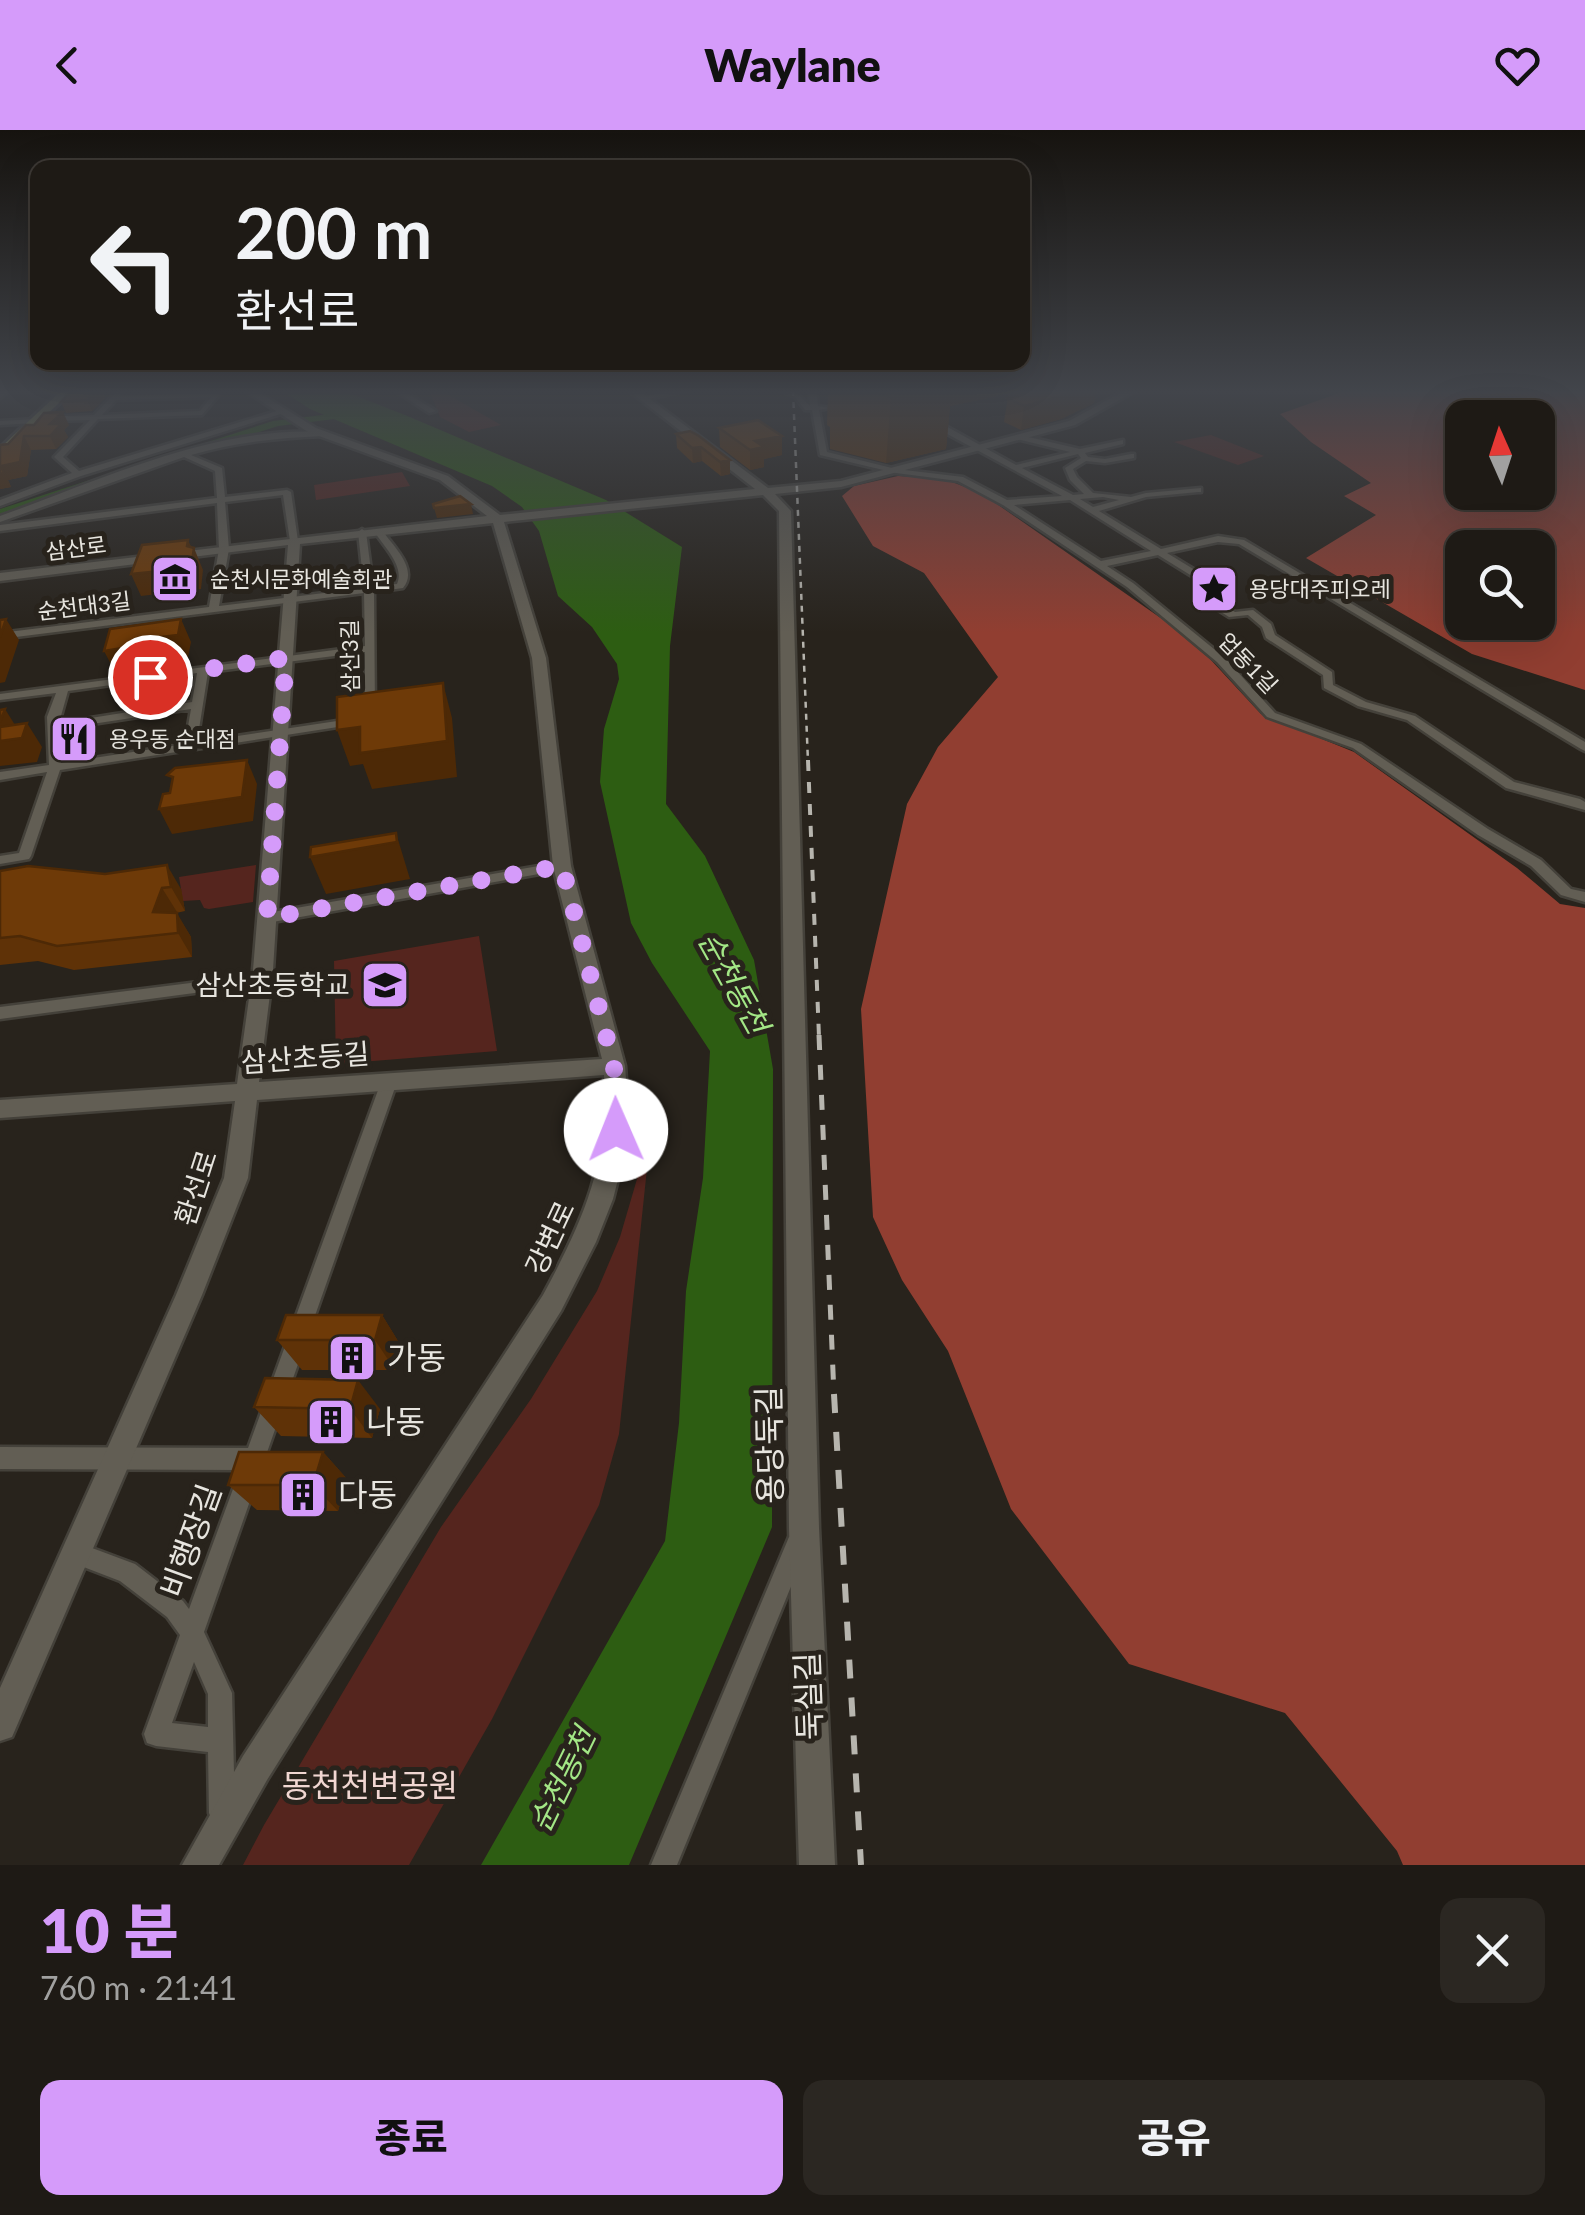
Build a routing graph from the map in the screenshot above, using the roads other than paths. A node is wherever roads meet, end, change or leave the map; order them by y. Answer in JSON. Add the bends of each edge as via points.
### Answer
{"nodes":[{"id":1,"x":75,"y":471,"type":"edge"},
{"id":2,"x":88,"y":471,"type":"edge"},
{"id":3,"x":140,"y":471,"type":"edge"},
{"id":4,"x":217,"y":471,"type":"edge"},
{"id":5,"x":425,"y":471,"type":"edge"},
{"id":6,"x":736,"y":471,"type":"edge"},
{"id":7,"x":896,"y":471,"type":"joint"},
{"id":8,"x":1023,"y":471,"type":"edge"},
{"id":9,"x":1070,"y":471,"type":"edge"},
{"id":10,"x":78,"y":474,"type":"junction"},
{"id":11,"x":1198,"y":490,"type":"dead end"},
{"id":12,"x":764,"y":493,"type":"junction"},
{"id":13,"x":1092,"y":497,"type":"junction"},
{"id":14,"x":1074,"y":499,"type":"junction"},
{"id":15,"x":1130,"y":499,"type":"junction"},
{"id":16,"x":220,"y":501,"type":"junction"},
{"id":17,"x":1006,"y":502,"type":"junction"},
{"id":18,"x":0,"y":504,"type":"edge"},
{"id":19,"x":1091,"y":510,"type":"junction"},
{"id":20,"x":506,"y":518,"type":"junction"},
{"id":21,"x":0,"y":520,"type":"edge"},
{"id":22,"x":0,"y":528,"type":"edge"},
{"id":23,"x":378,"y":531,"type":"junction"},
{"id":24,"x":362,"y":532,"type":"junction"},
{"id":25,"x":294,"y":541,"type":"junction"},
{"id":26,"x":224,"y":550,"type":"junction"},
{"id":27,"x":1159,"y":552,"type":"junction"},
{"id":28,"x":1098,"y":565,"type":"junction"},
{"id":29,"x":0,"y":578,"type":"edge"},
{"id":30,"x":369,"y":590,"type":"junction"},
{"id":31,"x":292,"y":601,"type":"junction"},
{"id":32,"x":212,"y":610,"type":"junction"},
{"id":33,"x":0,"y":636,"type":"edge"},
{"id":34,"x":370,"y":648,"type":"junction"},
{"id":35,"x":286,"y":659,"type":"junction"},
{"id":36,"x":203,"y":670,"type":"junction"},
{"id":37,"x":63,"y":689,"type":"junction"},
{"id":38,"x":0,"y":697,"type":"edge"},
{"id":39,"x":198,"y":705,"type":"junction"},
{"id":40,"x":53,"y":727,"type":"junction"},
{"id":41,"x":281,"y":732,"type":"junction"},
{"id":42,"x":190,"y":747,"type":"junction"},
{"id":43,"x":1585,"y":747,"type":"edge"},
{"id":44,"x":55,"y":768,"type":"junction"},
{"id":45,"x":0,"y":776,"type":"edge"},
{"id":46,"x":1585,"y":806,"type":"edge"},
{"id":47,"x":0,"y":860,"type":"edge"},
{"id":48,"x":562,"y":866,"type":"junction"},
{"id":49,"x":1579,"y":896,"type":"edge"},
{"id":50,"x":267,"y":918,"type":"junction"},
{"id":51,"x":262,"y":979,"type":"junction"},
{"id":52,"x":0,"y":1013,"type":"edge"},
{"id":53,"x":614,"y":1066,"type":"junction"},
{"id":54,"x":390,"y":1082,"type":"junction"},
{"id":55,"x":250,"y":1092,"type":"junction"},
{"id":56,"x":0,"y":1109,"type":"edge"},
{"id":57,"x":0,"y":1458,"type":"edge"},
{"id":58,"x":117,"y":1459,"type":"junction"},
{"id":59,"x":256,"y":1459,"type":"junction"},
{"id":60,"x":804,"y":1528,"type":"junction"},
{"id":61,"x":76,"y":1553,"type":"junction"},
{"id":62,"x":193,"y":1634,"type":"junction"},
{"id":63,"x":0,"y":1725,"type":"edge"},
{"id":64,"x":220,"y":1741,"type":"junction"},
{"id":65,"x":222,"y":1820,"type":"junction"},
{"id":66,"x":200,"y":1865,"type":"edge"},
{"id":67,"x":664,"y":1865,"type":"edge"},
{"id":68,"x":817,"y":1865,"type":"edge"}],
"edges":[{"from":1,"to":10,"type":"street"},
{"from":2,"to":10,"type":"street"},
{"from":3,"to":21,"type":"street"},
{"from":4,"to":16,"type":"street"},
{"from":5,"to":20,"type":"main road"},
{"from":6,"to":12,"type":"main road"},
{"from":7,"to":12,"type":"main road"},
{"from":7,"to":17,"type":"street","name":"업동1길","via":[[960,479]]},
{"from":8,"to":14,"type":"street"},
{"from":9,"to":13,"type":"street"},
{"from":10,"to":18,"type":"street"},
{"from":11,"to":15,"type":"street","name":"업동1길"},
{"from":12,"to":20,"type":"main road","name":"삼산로"},
{"from":12,"to":60,"type":"main road","name":"용당둑길","via":[[785,511]]},
{"from":13,"to":14,"type":"street","name":"업동1길"},
{"from":13,"to":15,"type":"street","name":"업동1길"},
{"from":14,"to":17,"type":"street","name":"업동1길"},
{"from":14,"to":19,"type":"street"},
{"from":15,"to":19,"type":"street","name":"업동1길"},
{"from":16,"to":22,"type":"street"},
{"from":16,"to":25,"type":"street","via":[[287,492]]},
{"from":16,"to":26,"type":"street"},
{"from":17,"to":28,"type":"street","name":"업동1길"},
{"from":19,"to":27,"type":"street"},
{"from":20,"to":23,"type":"main road","name":"삼산로"},
{"from":20,"to":48,"type":"main road","name":"강변로","via":[[541,673]]},
{"from":23,"to":24,"type":"main road","name":"삼산로"},
{"from":23,"to":30,"type":"street","via":[[406,574],[400,586]]},
{"from":24,"to":25,"type":"main road","name":"삼산로"},
{"from":24,"to":30,"type":"street","name":"삼산3길"},
{"from":25,"to":26,"type":"main road","name":"삼산로"},
{"from":25,"to":31,"type":"main road","name":"환선로"},
{"from":26,"to":29,"type":"main road","name":"삼산로"},
{"from":26,"to":32,"type":"street"},
{"from":27,"to":28,"type":"street"},
{"from":27,"to":43,"type":"street","via":[[1218,539],[1249,545]]},
{"from":27,"to":46,"type":"street","via":[[1206,580],[1207,599],[1233,615],[1250,612],[1270,636],[1318,665],[1328,674],[1328,686],[1412,718],[1527,793],[1564,795]]},
{"from":28,"to":49,"type":"street","name":"업동1길","via":[[1220,660],[1271,715],[1357,746]]},
{"from":30,"to":31,"type":"street"},
{"from":30,"to":34,"type":"street","name":"삼산3길"},
{"from":31,"to":32,"type":"street","name":"순천대3길"},
{"from":31,"to":35,"type":"main road","name":"환선로"},
{"from":32,"to":33,"type":"street","name":"순천대3길"},
{"from":34,"to":35,"type":"street"},
{"from":34,"to":41,"type":"street","name":"삼산3길","via":[[372,718]]},
{"from":35,"to":36,"type":"street"},
{"from":35,"to":41,"type":"main road","name":"환선로"},
{"from":36,"to":37,"type":"street"},
{"from":36,"to":39,"type":"street"},
{"from":37,"to":38,"type":"street"},
{"from":37,"to":40,"type":"street"},
{"from":39,"to":40,"type":"street"},
{"from":39,"to":42,"type":"street"},
{"from":40,"to":44,"type":"street"},
{"from":41,"to":42,"type":"street"},
{"from":41,"to":50,"type":"main road","name":"환선로"},
{"from":42,"to":44,"type":"street"},
{"from":44,"to":45,"type":"street"},
{"from":44,"to":47,"type":"street","via":[[24,856]]},
{"from":48,"to":50,"type":"street"},
{"from":48,"to":53,"type":"main road","name":"강변로"},
{"from":50,"to":51,"type":"main road","name":"환선로"},
{"from":51,"to":52,"type":"street"},
{"from":51,"to":55,"type":"main road","name":"환선로"},
{"from":53,"to":54,"type":"main road","name":"삼산초등길"},
{"from":53,"to":65,"type":"main road","name":"강변로","via":[[611,1164],[584,1242],[524,1349]]},
{"from":54,"to":55,"type":"main road","name":"삼산초등길"},
{"from":54,"to":59,"type":"street","name":"비행장길"},
{"from":55,"to":56,"type":"main road","name":"삼산초등길"},
{"from":55,"to":58,"type":"main road","name":"환선로","via":[[236,1178]]},
{"from":57,"to":58,"type":"street"},
{"from":58,"to":59,"type":"street"},
{"from":58,"to":61,"type":"main road","name":"환선로"},
{"from":59,"to":62,"type":"street","name":"비행장길"},
{"from":60,"to":67,"type":"street","name":"용당둑길"},
{"from":60,"to":68,"type":"main road","name":"둑실길"},
{"from":61,"to":62,"type":"street","via":[[126,1572],[175,1609]]},
{"from":61,"to":63,"type":"main road","name":"환선로"},
{"from":62,"to":64,"type":"street","via":[[220,1693]]},
{"from":62,"to":64,"type":"street","name":"비행장길","via":[[156,1734]]},
{"from":64,"to":65,"type":"street"},
{"from":65,"to":66,"type":"main road","name":"강변로"}]}
